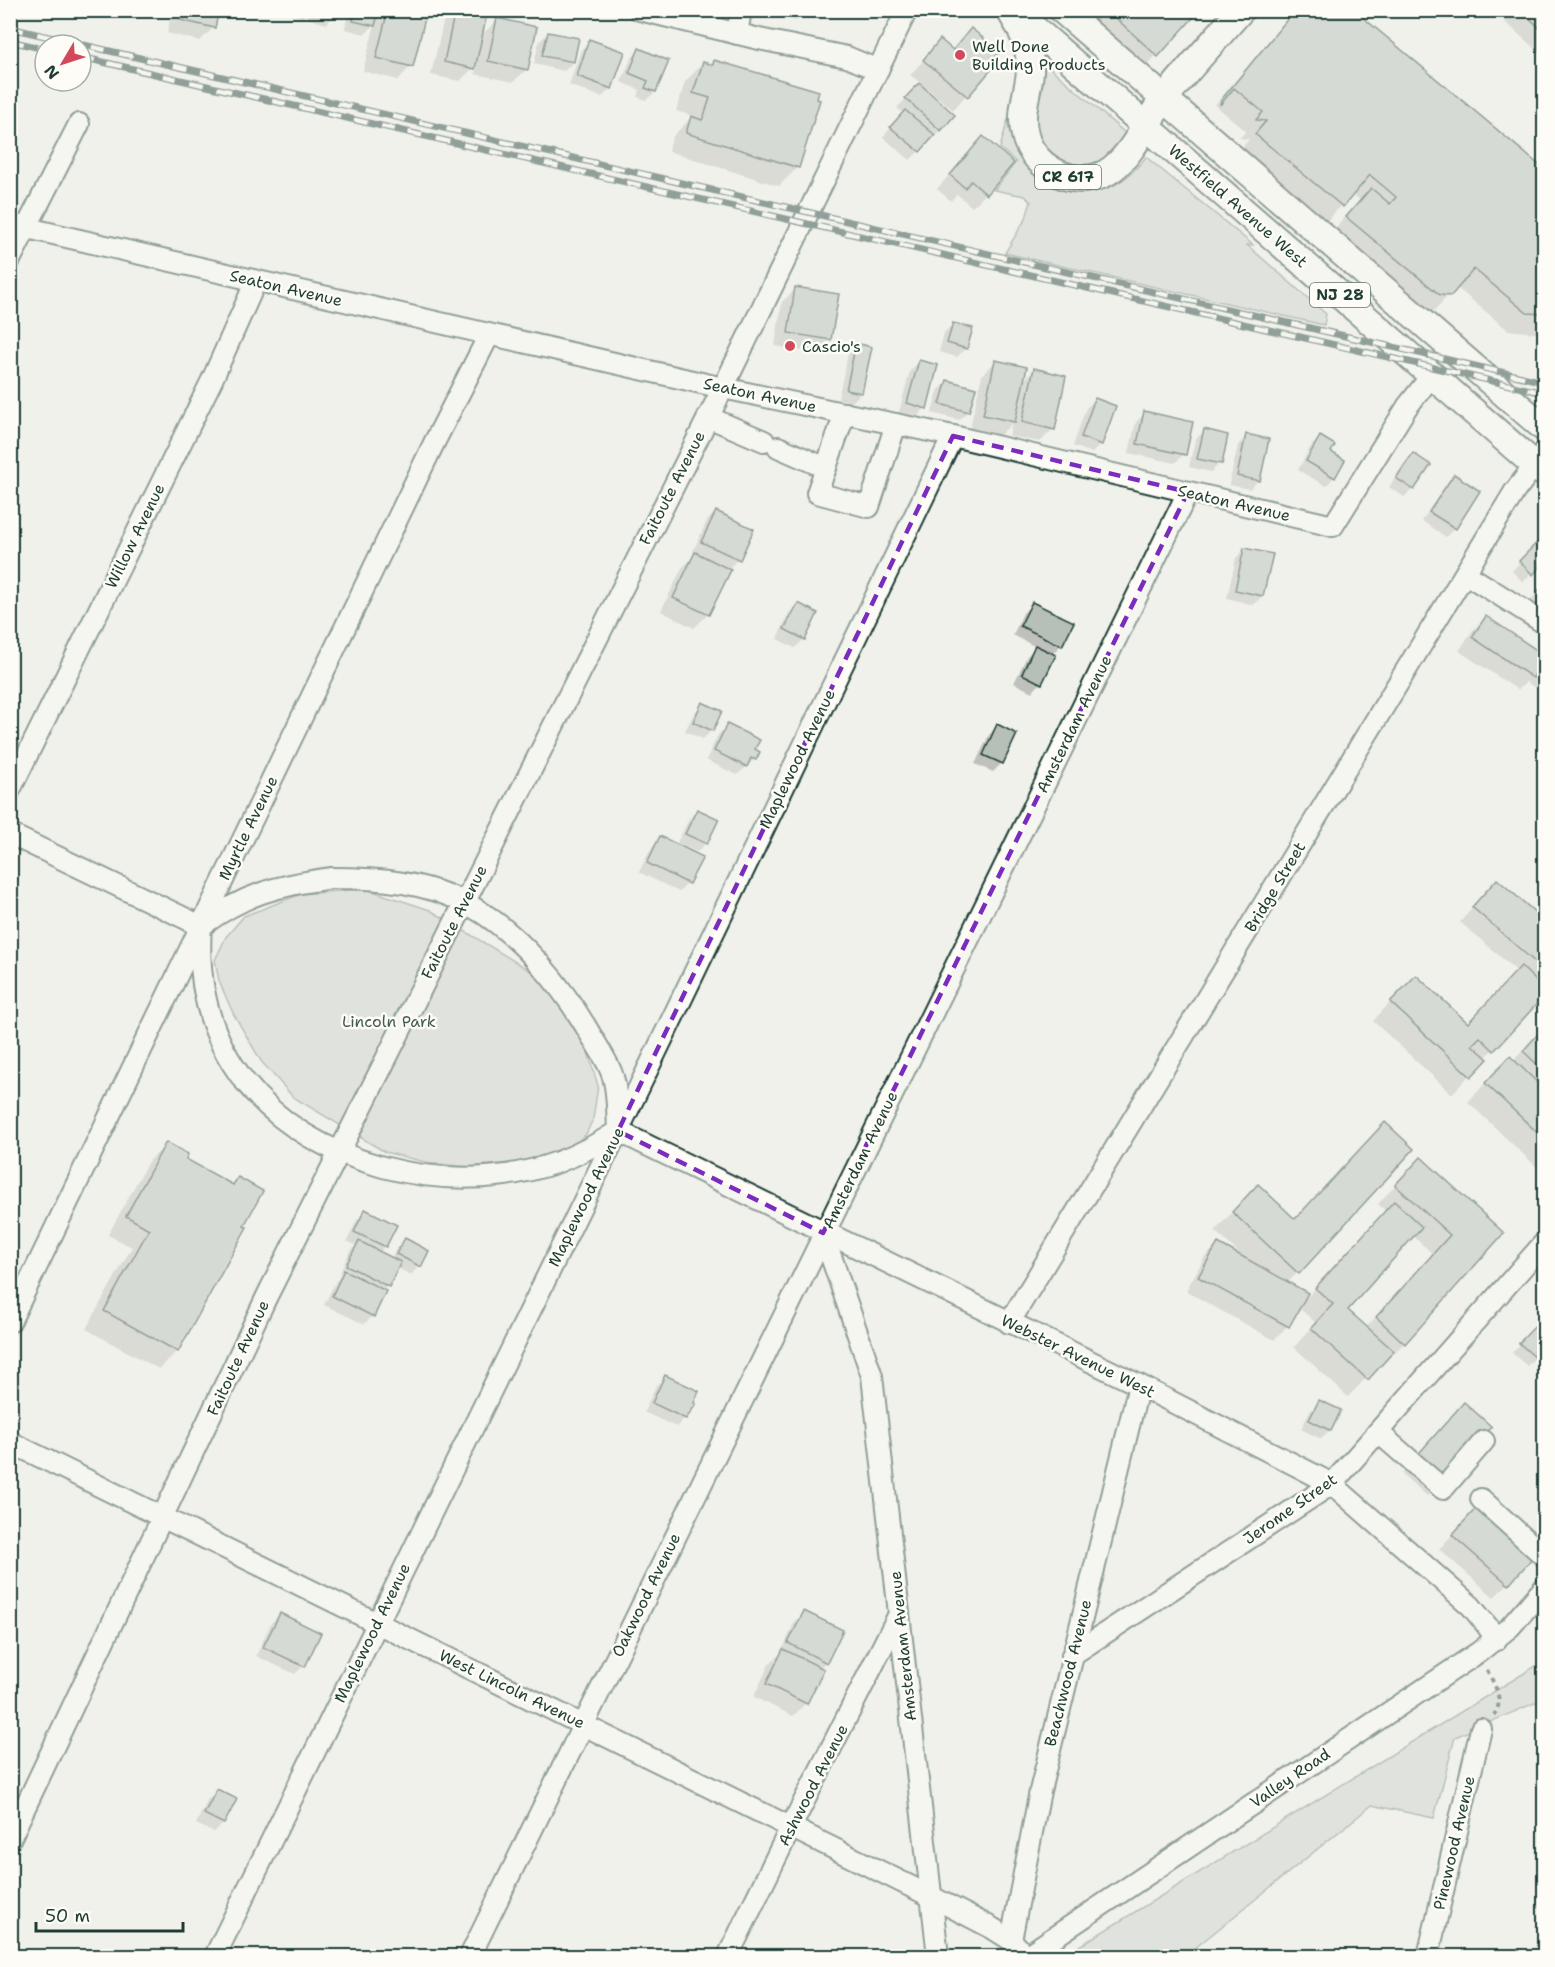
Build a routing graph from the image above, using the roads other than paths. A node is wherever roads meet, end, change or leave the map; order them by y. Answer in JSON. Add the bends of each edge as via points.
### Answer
{"nodes":[{"id":1,"x":640,"y":10,"type":"edge"},
{"id":2,"x":741,"y":10,"type":"edge"},
{"id":3,"x":907,"y":10,"type":"edge"},
{"id":4,"x":1011,"y":10,"type":"edge"},
{"id":5,"x":1062,"y":10,"type":"edge"},
{"id":6,"x":1241,"y":10,"type":"edge"},
{"id":7,"x":737,"y":34,"type":"junction"},
{"id":8,"x":878,"y":70,"type":"junction"},
{"id":9,"x":1164,"y":99,"type":"junction"},
{"id":10,"x":79,"y":124,"type":"dead end"},
{"id":11,"x":1145,"y":125,"type":"junction"},
{"id":12,"x":18,"y":226,"type":"edge"},
{"id":13,"x":10,"y":260,"type":"edge"},
{"id":14,"x":256,"y":281,"type":"junction"},
{"id":15,"x":489,"y":335,"type":"junction"},
{"id":16,"x":1432,"y":375,"type":"junction"},
{"id":17,"x":723,"y":388,"type":"junction"},
{"id":18,"x":845,"y":413,"type":"junction"},
{"id":19,"x":708,"y":417,"type":"junction"},
{"id":20,"x":896,"y":424,"type":"junction"},
{"id":21,"x":1545,"y":428,"type":"edge"},
{"id":22,"x":953,"y":436,"type":"junction"},
{"id":23,"x":1541,"y":463,"type":"edge"},
{"id":24,"x":826,"y":468,"type":"junction"},
{"id":25,"x":1188,"y":492,"type":"junction"},
{"id":26,"x":1466,"y":574,"type":"junction"},
{"id":27,"x":1545,"y":623,"type":"edge"},
{"id":28,"x":10,"y":790,"type":"edge"},
{"id":29,"x":10,"y":834,"type":"edge"},
{"id":30,"x":464,"y":902,"type":"junction"},
{"id":31,"x":201,"y":926,"type":"junction"},
{"id":32,"x":618,"y":1131,"type":"junction"},
{"id":33,"x":339,"y":1152,"type":"junction"},
{"id":34,"x":823,"y":1233,"type":"junction"},
{"id":35,"x":1545,"y":1243,"type":"edge"},
{"id":36,"x":10,"y":1322,"type":"edge"},
{"id":37,"x":1009,"y":1323,"type":"junction"},
{"id":38,"x":1139,"y":1385,"type":"junction"},
{"id":39,"x":1378,"y":1432,"type":"junction"},
{"id":40,"x":1484,"y":1441,"type":"dead end"},
{"id":41,"x":10,"y":1442,"type":"edge"},
{"id":42,"x":1332,"y":1484,"type":"junction"},
{"id":43,"x":1481,"y":1499,"type":"dead end"},
{"id":44,"x":164,"y":1517,"type":"junction"},
{"id":45,"x":1545,"y":1556,"type":"edge"},
{"id":46,"x":1545,"y":1588,"type":"edge"},
{"id":47,"x":899,"y":1614,"type":"junction"},
{"id":48,"x":377,"y":1622,"type":"junction"},
{"id":49,"x":1496,"y":1640,"type":"junction"},
{"id":50,"x":1072,"y":1655,"type":"junction"},
{"id":51,"x":583,"y":1724,"type":"junction"},
{"id":52,"x":1481,"y":1729,"type":"road end"},
{"id":53,"x":791,"y":1827,"type":"junction"},
{"id":54,"x":10,"y":1839,"type":"edge"},
{"id":55,"x":930,"y":1896,"type":"junction"},
{"id":56,"x":1011,"y":1940,"type":"junction"},
{"id":57,"x":215,"y":1956,"type":"edge"},
{"id":58,"x":470,"y":1956,"type":"edge"},
{"id":59,"x":728,"y":1956,"type":"edge"},
{"id":60,"x":938,"y":1956,"type":"edge"},
{"id":61,"x":1026,"y":1956,"type":"edge"},
{"id":62,"x":1428,"y":1956,"type":"edge"}],
"edges":[{"from":1,"to":7,"type":"street"},
{"from":2,"to":7,"type":"street"},
{"from":3,"to":8,"type":"street","name":"Faitoute Avenue"},
{"from":4,"to":11,"type":"main road","name":"Westfield Avenue West","number":"NJ 28"},
{"from":4,"to":11,"type":"main road","number":"CR 617","via":[[1024,36],[1030,61],[1023,110],[1025,135],[1030,148],[1047,167],[1082,180],[1102,175],[1125,155]]},
{"from":5,"to":9,"type":"main road","name":"Westfield Avenue West","number":"NJ 28"},
{"from":6,"to":9,"type":"main road","number":"CR 617"},
{"from":7,"to":8,"type":"street","via":[[847,57]]},
{"from":8,"to":17,"type":"street","name":"Faitoute Avenue"},
{"from":9,"to":11,"type":"main road","number":"CR 617"},
{"from":9,"to":21,"type":"main road","name":"Westfield Avenue West","number":"NJ 28"},
{"from":10,"to":12,"type":"street"},
{"from":11,"to":16,"type":"main road","name":"Westfield Avenue West","number":"NJ 28"},
{"from":12,"to":13,"type":"street"},
{"from":12,"to":14,"type":"street","name":"Seaton Avenue"},
{"from":14,"to":15,"type":"street","name":"Seaton Avenue"},
{"from":14,"to":28,"type":"street","name":"Willow Avenue","via":[[212,380]]},
{"from":15,"to":17,"type":"street","name":"Seaton Avenue"},
{"from":15,"to":31,"type":"street","name":"Myrtle Avenue"},
{"from":16,"to":23,"type":"main road","name":"Westfield Avenue West","number":"NJ 28"},
{"from":16,"to":25,"type":"street","name":"Seaton Avenue","via":[[1407,407],[1333,526]]},
{"from":17,"to":18,"type":"street","name":"Seaton Avenue"},
{"from":17,"to":19,"type":"street","name":"Faitoute Avenue"},
{"from":18,"to":20,"type":"street","name":"Seaton Avenue"},
{"from":18,"to":24,"type":"street"},
{"from":19,"to":24,"type":"street"},
{"from":19,"to":30,"type":"street","name":"Faitoute Avenue"},
{"from":20,"to":22,"type":"street","name":"Seaton Avenue"},
{"from":20,"to":24,"type":"street","via":[[869,507],[817,493]]},
{"from":22,"to":25,"type":"street","name":"Seaton Avenue"},
{"from":22,"to":32,"type":"street","name":"Maplewood Avenue"},
{"from":23,"to":26,"type":"street","name":"Bridge Street","via":[[1515,491]]},
{"from":25,"to":34,"type":"street","name":"Amsterdam Avenue"},
{"from":26,"to":27,"type":"street"},
{"from":26,"to":37,"type":"street","name":"Bridge Street"},
{"from":29,"to":31,"type":"street"},
{"from":30,"to":31,"type":"street","via":[[388,880],[332,878],[249,897]]},
{"from":30,"to":32,"type":"street","via":[[523,947],[575,1008],[613,1077]]},
{"from":30,"to":33,"type":"street","name":"Faitoute Avenue"},
{"from":31,"to":33,"type":"street","via":[[199,954],[205,999],[231,1062],[275,1114]]},
{"from":31,"to":36,"type":"street","name":"Myrtle Avenue"},
{"from":32,"to":33,"type":"street","via":[[585,1152],[556,1163],[494,1176],[430,1176]]},
{"from":32,"to":34,"type":"street","name":"Webster Avenue West"},
{"from":32,"to":48,"type":"street","name":"Maplewood Avenue"},
{"from":33,"to":44,"type":"street","name":"Faitoute Avenue"},
{"from":34,"to":37,"type":"street","name":"Webster Avenue West"},
{"from":34,"to":47,"type":"street","name":"Amsterdam Avenue","via":[[872,1376]]},
{"from":34,"to":51,"type":"street","name":"Oakwood Avenue"},
{"from":35,"to":39,"type":"street","name":"Jerome Street"},
{"from":37,"to":38,"type":"street","name":"Webster Avenue West"},
{"from":38,"to":42,"type":"street","name":"Webster Avenue West"},
{"from":38,"to":50,"type":"street","name":"Beachwood Avenue"},
{"from":39,"to":40,"type":"street","via":[[1443,1489]]},
{"from":39,"to":42,"type":"street","name":"Jerome Street"},
{"from":41,"to":44,"type":"street","name":"West Lincoln Avenue"},
{"from":42,"to":49,"type":"street","name":"Webster Avenue West","via":[[1471,1606]]},
{"from":42,"to":50,"type":"street","name":"Jerome Street"},
{"from":43,"to":45,"type":"street"},
{"from":44,"to":48,"type":"street","name":"West Lincoln Avenue"},
{"from":44,"to":54,"type":"street","name":"Faitoute Avenue"},
{"from":46,"to":49,"type":"street","name":"Valley Road"},
{"from":47,"to":53,"type":"street","name":"Ashwood Avenue"},
{"from":47,"to":55,"type":"street","name":"Amsterdam Avenue"},
{"from":48,"to":51,"type":"street","name":"West Lincoln Avenue"},
{"from":48,"to":57,"type":"street","name":"Maplewood Avenue"},
{"from":49,"to":61,"type":"street","name":"Valley Road"},
{"from":50,"to":56,"type":"street","name":"Beachwood Avenue"},
{"from":51,"to":53,"type":"street","name":"West Lincoln Avenue"},
{"from":51,"to":58,"type":"street","name":"Oakwood Avenue"},
{"from":52,"to":62,"type":"street","name":"Pinewood Avenue"},
{"from":53,"to":55,"type":"street","name":"West Lincoln Avenue"},
{"from":53,"to":59,"type":"street","name":"Ashwood Avenue"},
{"from":55,"to":56,"type":"street","name":"West Lincoln Avenue"},
{"from":55,"to":60,"type":"street","name":"Amsterdam Avenue"},
{"from":56,"to":61,"type":"street"}]}
